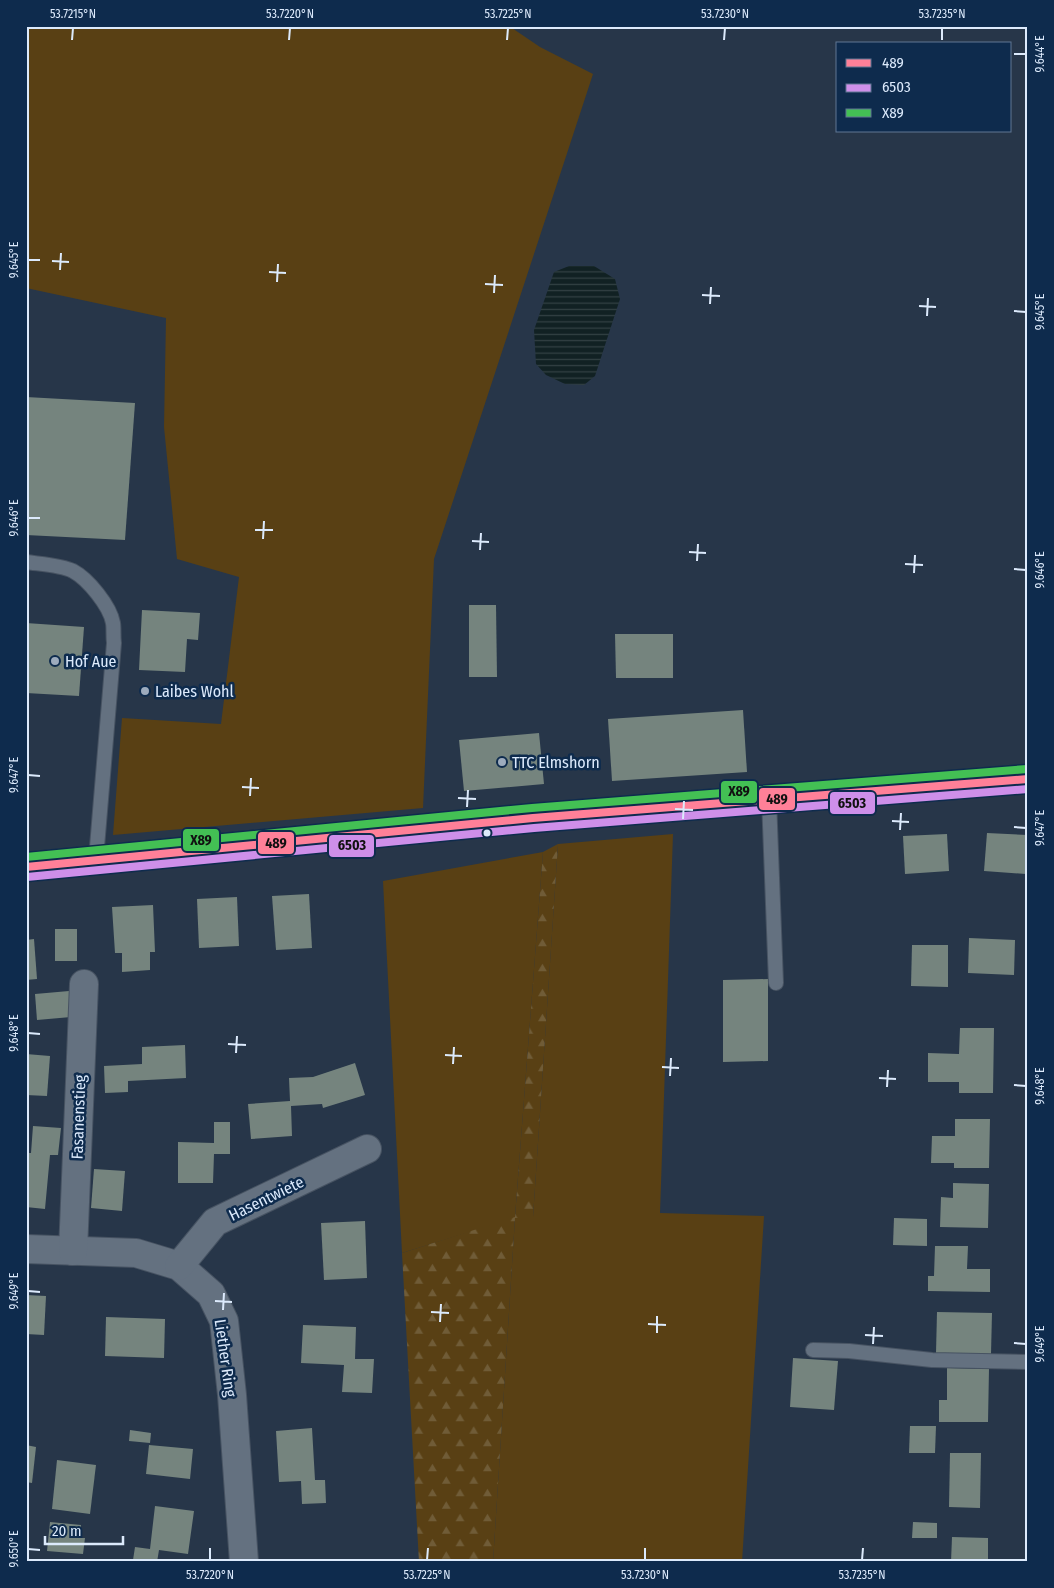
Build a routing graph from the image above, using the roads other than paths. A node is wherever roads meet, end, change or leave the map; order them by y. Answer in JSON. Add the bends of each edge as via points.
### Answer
{"nodes":[{"id":1,"x":26,"y":562,"type":"edge"},
{"id":2,"x":1028,"y":779,"type":"edge"},
{"id":3,"x":769,"y":799,"type":"junction"},
{"id":4,"x":96,"y":859,"type":"junction"},
{"id":5,"x":26,"y":867,"type":"edge"},
{"id":6,"x":776,"y":983,"type":"dead end"},
{"id":7,"x":84,"y":984,"type":"dead end"},
{"id":8,"x":368,"y":1149,"type":"dead end"},
{"id":9,"x":26,"y":1249,"type":"edge"},
{"id":10,"x":72,"y":1250,"type":"junction"},
{"id":11,"x":179,"y":1266,"type":"junction"},
{"id":12,"x":813,"y":1350,"type":"dead end"},
{"id":13,"x":1028,"y":1362,"type":"edge"},
{"id":14,"x":244,"y":1562,"type":"edge"}],
"edges":[{"from":1,"to":4,"type":"lane","via":[[72,571],[86,581],[100,598],[113,622]]},
{"from":2,"to":3,"type":"main road"},
{"from":3,"to":4,"type":"main road"},
{"from":3,"to":6,"type":"lane"},
{"from":4,"to":5,"type":"main road"},
{"from":7,"to":10,"type":"street","name":"Fasanenstieg"},
{"from":8,"to":11,"type":"street","name":"Hasentwiete","via":[[215,1222]]},
{"from":9,"to":10,"type":"street","name":"Liether Ring"},
{"from":10,"to":11,"type":"street","name":"Liether Ring","via":[[136,1253]]},
{"from":11,"to":14,"type":"street","name":"Liether Ring","via":[[211,1294],[224,1321]]},
{"from":12,"to":13,"type":"lane","via":[[932,1360]]}]}
